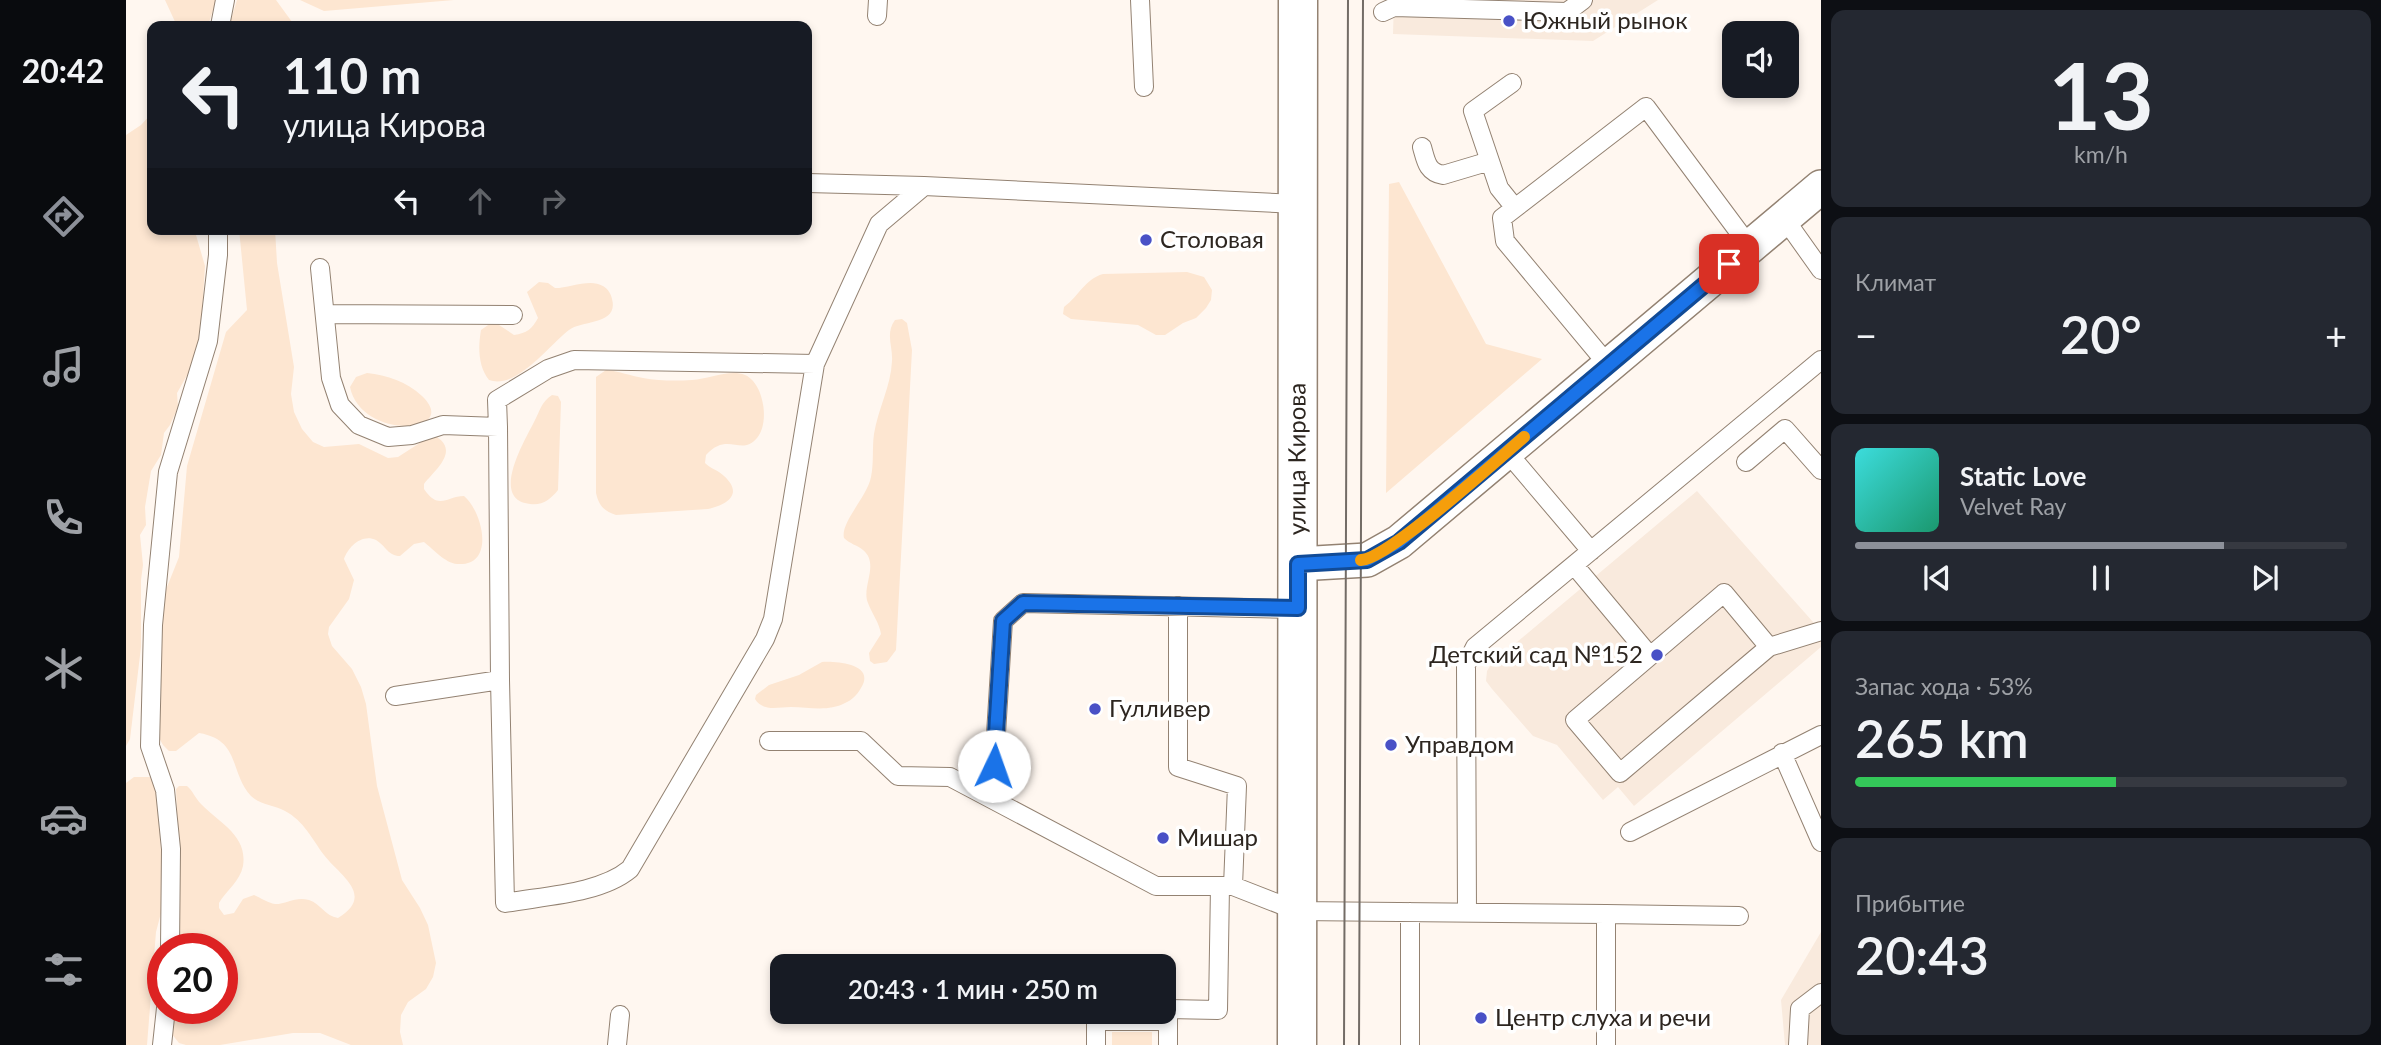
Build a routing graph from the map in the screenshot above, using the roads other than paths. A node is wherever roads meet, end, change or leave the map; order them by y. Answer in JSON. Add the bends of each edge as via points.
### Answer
{"nodes":[{"id":1,"x":225,"y":0,"type":"edge"},
{"id":2,"x":1140,"y":0,"type":"edge"},
{"id":3,"x":1298,"y":0,"type":"edge"},
{"id":4,"x":1583,"y":0,"type":"edge"},
{"id":5,"x":1383,"y":12,"type":"dead end"},
{"id":6,"x":221,"y":21,"type":"edge"},
{"id":7,"x":1512,"y":83,"type":"dead end"},
{"id":8,"x":1144,"y":88,"type":"dead end"},
{"id":9,"x":1422,"y":147,"type":"dead end"},
{"id":10,"x":1490,"y":161,"type":"junction"},
{"id":11,"x":812,"y":183,"type":"edge"},
{"id":12,"x":924,"y":186,"type":"junction"},
{"id":13,"x":1821,"y":187,"type":"edge"},
{"id":14,"x":1298,"y":204,"type":"junction"},
{"id":15,"x":1515,"y":208,"type":"junction"},
{"id":16,"x":1784,"y":218,"type":"junction"},
{"id":17,"x":218,"y":235,"type":"edge"},
{"id":18,"x":1749,"y":247,"type":"junction"},
{"id":19,"x":320,"y":268,"type":"dead end"},
{"id":20,"x":1821,"y":270,"type":"edge"},
{"id":21,"x":325,"y":314,"type":"junction"},
{"id":22,"x":513,"y":315,"type":"dead end"},
{"id":23,"x":1821,"y":360,"type":"edge"},
{"id":24,"x":815,"y":364,"type":"junction"},
{"id":25,"x":1609,"y":366,"type":"junction"},
{"id":26,"x":498,"y":427,"type":"junction"},
{"id":27,"x":1507,"y":452,"type":"junction"},
{"id":28,"x":1746,"y":462,"type":"dead end"},
{"id":29,"x":1821,"y":470,"type":"edge"},
{"id":30,"x":1591,"y":551,"type":"junction"},
{"id":31,"x":1298,"y":564,"type":"junction"},
{"id":32,"x":1574,"y":565,"type":"junction"},
{"id":33,"x":1178,"y":606,"type":"junction"},
{"id":34,"x":1298,"y":608,"type":"junction"},
{"id":35,"x":1821,"y":631,"type":"edge"},
{"id":36,"x":1769,"y":647,"type":"junction"},
{"id":37,"x":1650,"y":656,"type":"junction"},
{"id":38,"x":500,"y":680,"type":"junction"},
{"id":39,"x":395,"y":696,"type":"dead end"},
{"id":40,"x":1821,"y":735,"type":"edge"},
{"id":41,"x":769,"y":741,"type":"dead end"},
{"id":42,"x":1782,"y":753,"type":"junction"},
{"id":43,"x":994,"y":766,"type":"dead end"},
{"id":44,"x":1630,"y":832,"type":"dead end"},
{"id":45,"x":1821,"y":842,"type":"edge"},
{"id":46,"x":1226,"y":886,"type":"junction"},
{"id":47,"x":1297,"y":911,"type":"junction"},
{"id":48,"x":1410,"y":912,"type":"junction"},
{"id":49,"x":1467,"y":912,"type":"junction"},
{"id":50,"x":1606,"y":914,"type":"junction"},
{"id":51,"x":1739,"y":916,"type":"dead end"},
{"id":52,"x":170,"y":933,"type":"edge"},
{"id":53,"x":1821,"y":993,"type":"edge"},
{"id":54,"x":1176,"y":1009,"type":"edge"},
{"id":55,"x":620,"y":1015,"type":"dead end"},
{"id":56,"x":164,"y":1024,"type":"edge"},
{"id":57,"x":1096,"y":1024,"type":"edge"},
{"id":58,"x":1168,"y":1024,"type":"edge"},
{"id":59,"x":162,"y":1045,"type":"edge"},
{"id":60,"x":617,"y":1045,"type":"edge"},
{"id":61,"x":1096,"y":1045,"type":"edge"},
{"id":62,"x":1168,"y":1045,"type":"edge"},
{"id":63,"x":1297,"y":1045,"type":"edge"},
{"id":64,"x":1410,"y":1045,"type":"edge"},
{"id":65,"x":1606,"y":1045,"type":"edge"},
{"id":66,"x":1798,"y":1045,"type":"edge"}],
"edges":[{"from":1,"to":6,"type":"lane"},
{"from":2,"to":8,"type":"lane"},
{"from":3,"to":14,"type":"main road","name":"улица Кирова"},
{"from":4,"to":5,"type":"lane","via":[[1567,12],[1394,7]]},
{"from":7,"to":10,"type":"lane","via":[[1473,111]]},
{"from":9,"to":10,"type":"lane","via":[[1428,168],[1435,174]]},
{"from":10,"to":15,"type":"lane","via":[[1499,188]]},
{"from":11,"to":12,"type":"lane"},
{"from":12,"to":14,"type":"lane"},
{"from":12,"to":24,"type":"lane","via":[[879,224]]},
{"from":13,"to":16,"type":"street"},
{"from":14,"to":31,"type":"main road","name":"улица Кирова"},
{"from":15,"to":18,"type":"lane","via":[[1646,107]]},
{"from":15,"to":25,"type":"lane","via":[[1502,218],[1505,241]]},
{"from":16,"to":18,"type":"street"},
{"from":16,"to":20,"type":"lane"},
{"from":17,"to":52,"type":"lane","via":[[208,341],[168,472],[152,625],[150,746],[164,790],[172,849]]},
{"from":18,"to":25,"type":"street"},
{"from":19,"to":21,"type":"lane"},
{"from":21,"to":22,"type":"lane"},
{"from":21,"to":26,"type":"lane","via":[[331,378],[340,405],[359,425],[388,437],[443,425]]},
{"from":23,"to":30,"type":"lane"},
{"from":24,"to":26,"type":"lane","via":[[574,360],[548,369],[497,400]]},
{"from":24,"to":38,"type":"lane","via":[[773,619],[636,858],[618,879],[505,903]]},
{"from":25,"to":27,"type":"street"},
{"from":26,"to":38,"type":"lane"},
{"from":27,"to":30,"type":"lane"},
{"from":27,"to":31,"type":"street","via":[[1399,542],[1367,560]]},
{"from":28,"to":29,"type":"lane","via":[[1785,429]]},
{"from":30,"to":32,"type":"lane"},
{"from":31,"to":34,"type":"main road","name":"улица Кирова"},
{"from":32,"to":37,"type":"lane"},
{"from":32,"to":49,"type":"lane","via":[[1475,647],[1466,665]]},
{"from":33,"to":34,"type":"lane"},
{"from":33,"to":43,"type":"lane","via":[[1023,603],[1003,621]]},
{"from":33,"to":46,"type":"lane","via":[[1178,767],[1237,786]]},
{"from":34,"to":47,"type":"main road","name":"улица Кирова"},
{"from":35,"to":36,"type":"lane"},
{"from":36,"to":37,"type":"lane","via":[[1724,593]]},
{"from":36,"to":37,"type":"lane","via":[[1620,773],[1575,720]]},
{"from":38,"to":39,"type":"lane"},
{"from":40,"to":42,"type":"lane"},
{"from":41,"to":46,"type":"lane","via":[[861,741],[898,776],[950,777],[1156,886]]},
{"from":42,"to":44,"type":"lane"},
{"from":42,"to":45,"type":"lane"},
{"from":46,"to":47,"type":"lane"},
{"from":46,"to":54,"type":"lane","via":[[1218,1010]]},
{"from":47,"to":48,"type":"lane"},
{"from":47,"to":63,"type":"main road","name":"улица Кирова"},
{"from":48,"to":49,"type":"lane"},
{"from":48,"to":64,"type":"lane"},
{"from":49,"to":50,"type":"lane"},
{"from":50,"to":51,"type":"lane"},
{"from":50,"to":65,"type":"lane"},
{"from":53,"to":66,"type":"lane","via":[[1800,1009]]},
{"from":55,"to":60,"type":"lane"},
{"from":56,"to":59,"type":"lane"},
{"from":57,"to":61,"type":"lane"},
{"from":58,"to":62,"type":"lane"}]}
